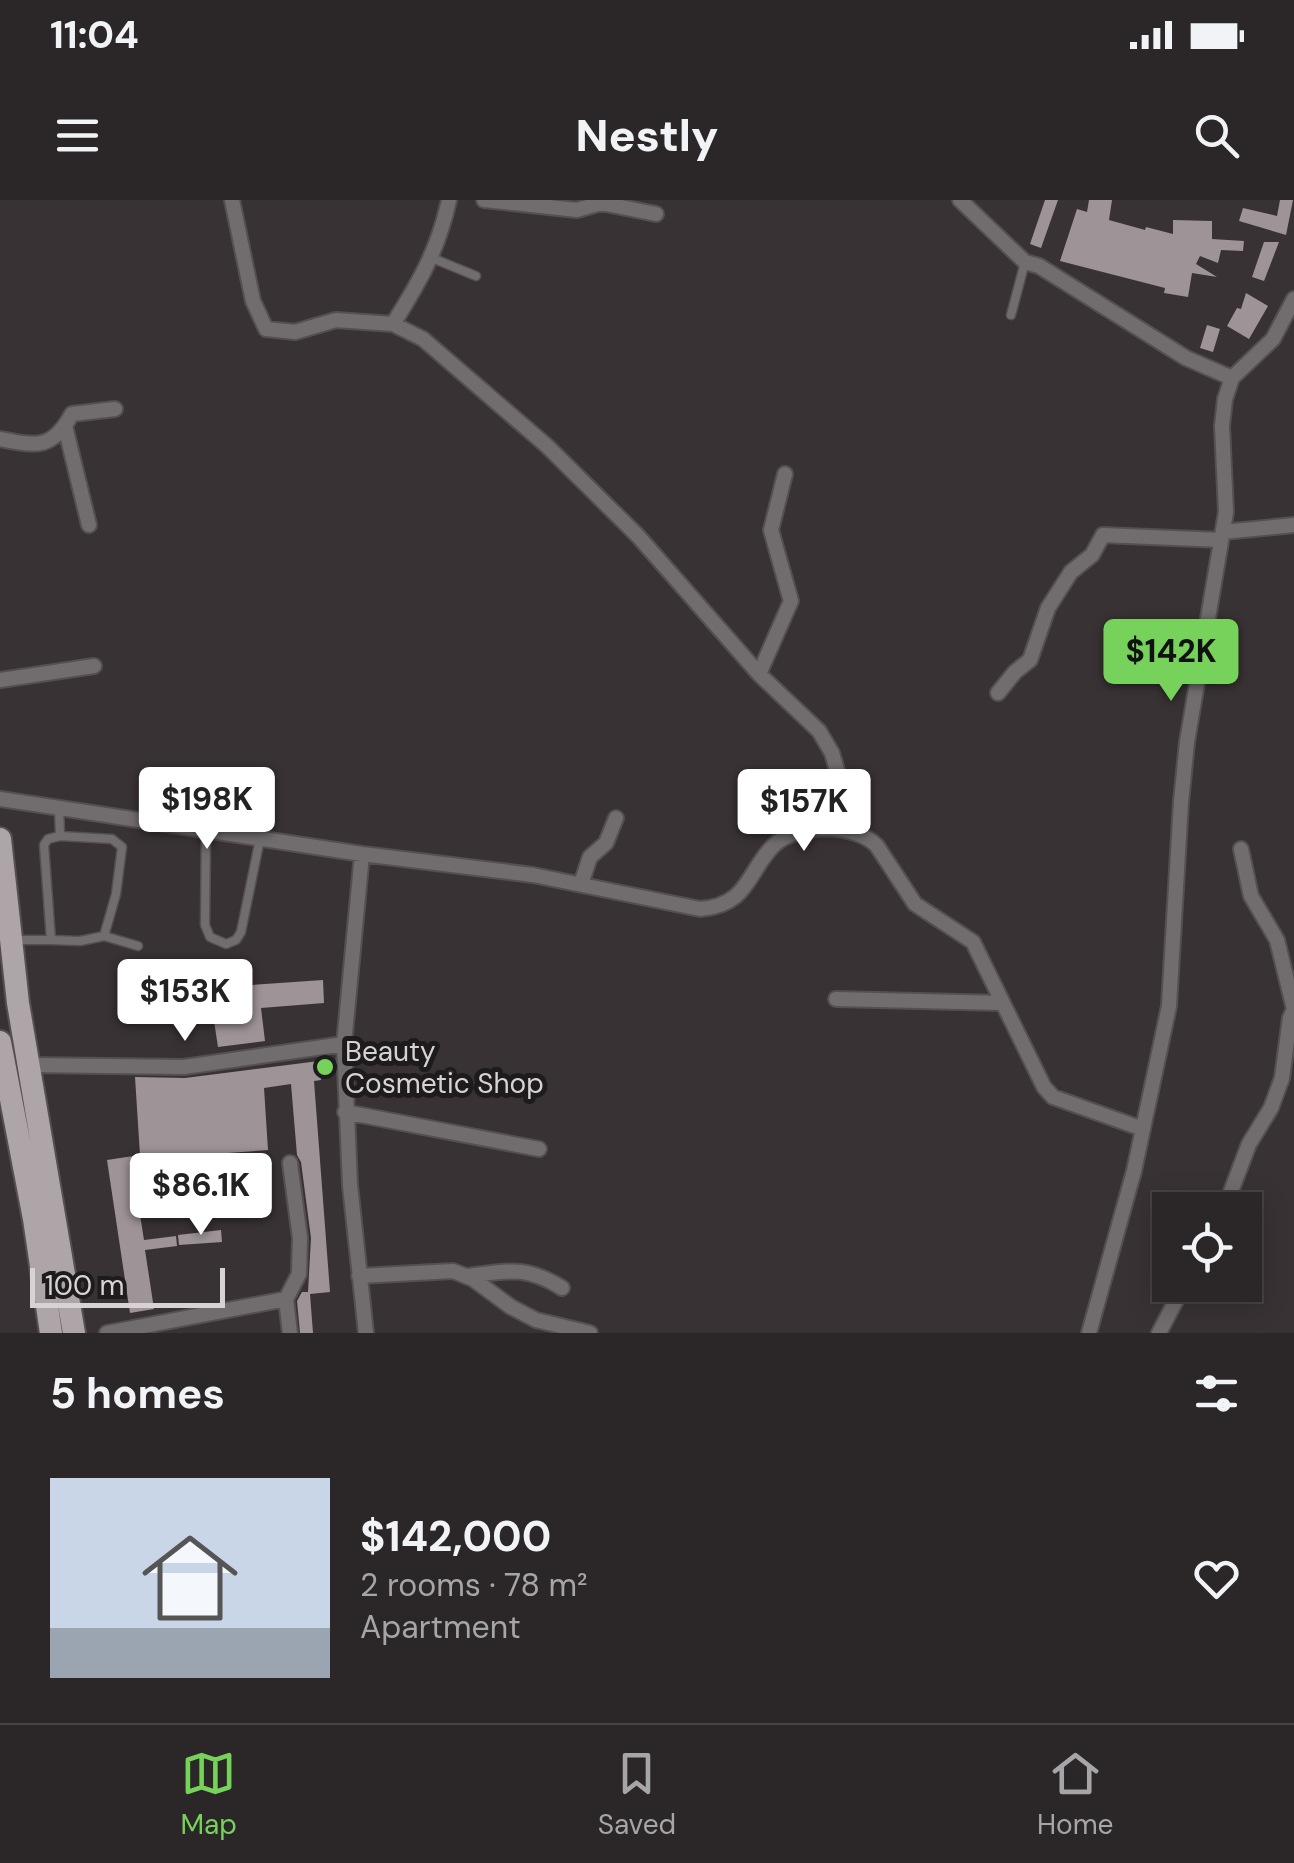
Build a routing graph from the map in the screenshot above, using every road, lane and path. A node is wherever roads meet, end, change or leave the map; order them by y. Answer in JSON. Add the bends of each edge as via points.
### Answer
{"nodes":[{"id":1,"x":232,"y":200,"type":"edge"},
{"id":2,"x":448,"y":200,"type":"edge"},
{"id":3,"x":484,"y":200,"type":"edge"},
{"id":4,"x":960,"y":200,"type":"edge"},
{"id":5,"x":656,"y":214,"type":"dead end"},
{"id":6,"x":432,"y":258,"type":"junction"},
{"id":7,"x":1025,"y":262,"type":"junction"},
{"id":8,"x":476,"y":276,"type":"dead end"},
{"id":9,"x":1294,"y":300,"type":"edge"},
{"id":10,"x":1011,"y":316,"type":"dead end"},
{"id":11,"x":392,"y":324,"type":"junction"},
{"id":12,"x":1232,"y":378,"type":"junction"},
{"id":13,"x":115,"y":409,"type":"dead end"},
{"id":14,"x":66,"y":426,"type":"junction"},
{"id":15,"x":0,"y":439,"type":"edge"},
{"id":16,"x":786,"y":474,"type":"dead end"},
{"id":17,"x":88,"y":525,"type":"dead end"},
{"id":18,"x":1294,"y":525,"type":"edge"},
{"id":19,"x":1222,"y":536,"type":"junction"},
{"id":20,"x":94,"y":666,"type":"dead end"},
{"id":21,"x":759,"y":674,"type":"junction"},
{"id":22,"x":0,"y":680,"type":"edge"},
{"id":23,"x":998,"y":693,"type":"dead end"},
{"id":24,"x":0,"y":799,"type":"edge"},
{"id":25,"x":58,"y":808,"type":"junction"},
{"id":26,"x":616,"y":818,"type":"dead end"},
{"id":27,"x":839,"y":827,"type":"junction"},
{"id":28,"x":206,"y":830,"type":"junction"},
{"id":29,"x":60,"y":836,"type":"junction"},
{"id":30,"x":0,"y":839,"type":"edge"},
{"id":31,"x":260,"y":839,"type":"junction"},
{"id":32,"x":1242,"y":849,"type":"dead end"},
{"id":33,"x":362,"y":854,"type":"junction"},
{"id":34,"x":581,"y":884,"type":"junction"},
{"id":35,"x":104,"y":936,"type":"junction"},
{"id":36,"x":11,"y":940,"type":"junction"},
{"id":37,"x":52,"y":940,"type":"junction"},
{"id":38,"x":138,"y":946,"type":"dead end"},
{"id":39,"x":836,"y":999,"type":"dead end"},
{"id":40,"x":1002,"y":1002,"type":"junction"},
{"id":41,"x":1294,"y":1009,"type":"edge"},
{"id":42,"x":0,"y":1042,"type":"edge"},
{"id":43,"x":344,"y":1044,"type":"junction"},
{"id":44,"x":28,"y":1065,"type":"junction"},
{"id":45,"x":345,"y":1112,"type":"junction"},
{"id":46,"x":1142,"y":1129,"type":"junction"},
{"id":47,"x":539,"y":1149,"type":"dead end"},
{"id":48,"x":290,"y":1162,"type":"dead end"},
{"id":49,"x":1231,"y":1192,"type":"edge"},
{"id":50,"x":360,"y":1276,"type":"junction"},
{"id":51,"x":467,"y":1276,"type":"junction"},
{"id":52,"x":562,"y":1288,"type":"dead end"},
{"id":53,"x":286,"y":1300,"type":"junction"},
{"id":54,"x":1175,"y":1302,"type":"edge"},
{"id":55,"x":50,"y":1333,"type":"edge"},
{"id":56,"x":74,"y":1333,"type":"edge"},
{"id":57,"x":107,"y":1333,"type":"edge"},
{"id":58,"x":290,"y":1333,"type":"edge"},
{"id":59,"x":366,"y":1333,"type":"edge"},
{"id":60,"x":590,"y":1333,"type":"edge"},
{"id":61,"x":1089,"y":1333,"type":"edge"},
{"id":62,"x":1158,"y":1333,"type":"edge"}],
"edges":[{"from":1,"to":11,"type":"street","via":[[253,301],[266,330],[295,332],[336,320]]},
{"from":2,"to":6,"type":"street"},
{"from":3,"to":5,"type":"street","via":[[577,210],[611,204]]},
{"from":4,"to":7,"type":"street"},
{"from":6,"to":8,"type":"lane"},
{"from":6,"to":11,"type":"street"},
{"from":7,"to":10,"type":"lane"},
{"from":7,"to":12,"type":"street","via":[[1186,358]]},
{"from":9,"to":12,"type":"street","via":[[1273,339]]},
{"from":11,"to":21,"type":"street","via":[[424,339],[547,446],[638,536]]},
{"from":12,"to":19,"type":"street","via":[[1222,426]]},
{"from":13,"to":14,"type":"street","via":[[72,414]]},
{"from":14,"to":15,"type":"street","via":[[43,444]]},
{"from":14,"to":17,"type":"street"},
{"from":16,"to":21,"type":"street","via":[[771,530],[791,600]]},
{"from":18,"to":19,"type":"street"},
{"from":19,"to":23,"type":"street","via":[[1103,535],[1048,608],[1030,660]]},
{"from":19,"to":46,"type":"street","via":[[1187,742],[1169,1006]]},
{"from":20,"to":22,"type":"street"},
{"from":21,"to":27,"type":"street","via":[[819,731],[832,753]]},
{"from":24,"to":25,"type":"street"},
{"from":25,"to":28,"type":"street"},
{"from":25,"to":29,"type":"lane"},
{"from":26,"to":34,"type":"street"},
{"from":27,"to":34,"type":"street","via":[[784,838],[741,890],[714,908]]},
{"from":27,"to":40,"type":"street","via":[[870,839],[915,904],[974,942]]},
{"from":28,"to":31,"type":"street"},
{"from":28,"to":31,"type":"lane","via":[[206,925],[210,936],[226,944],[241,932]]},
{"from":29,"to":35,"type":"lane","via":[[120,844]]},
{"from":29,"to":37,"type":"lane","via":[[44,845]]},
{"from":30,"to":36,"type":"main road"},
{"from":31,"to":33,"type":"street"},
{"from":32,"to":41,"type":"street","via":[[1250,896],[1277,940]]},
{"from":33,"to":34,"type":"street"},
{"from":33,"to":43,"type":"street"},
{"from":35,"to":37,"type":"lane"},
{"from":35,"to":38,"type":"lane"},
{"from":36,"to":37,"type":"lane"},
{"from":36,"to":44,"type":"main road"},
{"from":39,"to":40,"type":"street"},
{"from":40,"to":46,"type":"street","via":[[1053,1097]]},
{"from":41,"to":49,"type":"street","via":[[1282,1078]]},
{"from":42,"to":55,"type":"main road"},
{"from":43,"to":44,"type":"street","via":[[184,1067]]},
{"from":43,"to":45,"type":"street"},
{"from":44,"to":56,"type":"main road"},
{"from":45,"to":47,"type":"street"},
{"from":45,"to":50,"type":"street"},
{"from":46,"to":61,"type":"street"},
{"from":48,"to":53,"type":"street","via":[[299,1274]]},
{"from":50,"to":51,"type":"street"},
{"from":50,"to":59,"type":"street"},
{"from":51,"to":52,"type":"street","via":[[514,1269]]},
{"from":51,"to":60,"type":"street","via":[[536,1320]]},
{"from":53,"to":57,"type":"street"},
{"from":53,"to":58,"type":"street"},
{"from":54,"to":62,"type":"street"}]}
